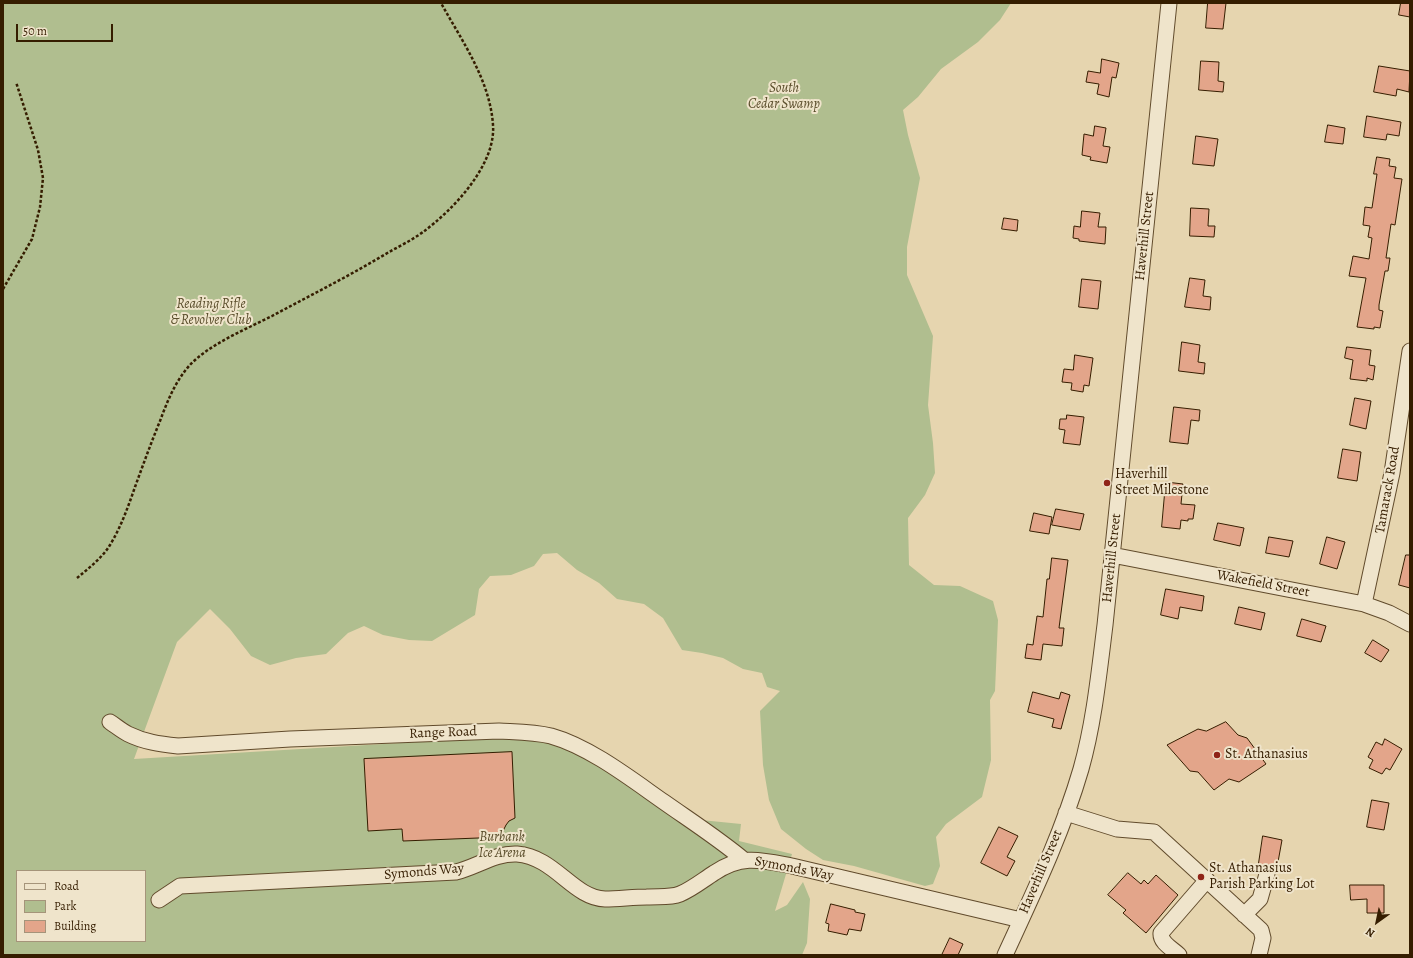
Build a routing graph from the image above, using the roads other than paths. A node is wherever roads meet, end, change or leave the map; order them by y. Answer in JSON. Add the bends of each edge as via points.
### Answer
{"nodes":[{"id":1,"x":1169,"y":3,"type":"edge"},
{"id":2,"x":1410,"y":351,"type":"edge"},
{"id":3,"x":1407,"y":399,"type":"edge"},
{"id":4,"x":1112,"y":555,"type":"junction"},
{"id":5,"x":1364,"y":604,"type":"junction"},
{"id":6,"x":1410,"y":624,"type":"edge"},
{"id":7,"x":110,"y":722,"type":"dead end"},
{"id":8,"x":1066,"y":812,"type":"junction"},
{"id":9,"x":744,"y":860,"type":"junction"},
{"id":10,"x":1266,"y":874,"type":"dead end"},
{"id":11,"x":1206,"y":880,"type":"junction"},
{"id":12,"x":160,"y":900,"type":"dead end"},
{"id":13,"x":1244,"y":915,"type":"junction"},
{"id":14,"x":1021,"y":920,"type":"junction"},
{"id":15,"x":1005,"y":955,"type":"edge"},
{"id":16,"x":1179,"y":955,"type":"edge"},
{"id":17,"x":1259,"y":955,"type":"edge"}],
"edges":[{"from":1,"to":4,"type":"street","name":"Haverhill Street"},
{"from":2,"to":3,"type":"street","name":"Tamarack Road"},
{"from":3,"to":5,"type":"street","name":"Tamarack Road"},
{"from":4,"to":5,"type":"street","name":"Wakefield Street"},
{"from":4,"to":8,"type":"street","name":"Haverhill Street","via":[[1091,722],[1081,768]]},
{"from":5,"to":6,"type":"street","name":"Wakefield Street"},
{"from":7,"to":9,"type":"street","name":"Range Road","via":[[128,734],[148,742],[178,746],[499,731],[550,736],[595,756],[673,808]]},
{"from":8,"to":11,"type":"street","via":[[1117,828],[1154,832]]},
{"from":8,"to":14,"type":"street","name":"Haverhill Street","via":[[1049,859]]},
{"from":9,"to":12,"type":"street","name":"Symonds Way","via":[[727,865],[682,893],[669,896],[605,899],[593,897],[545,863],[516,854],[496,857],[456,872],[180,886]]},
{"from":9,"to":14,"type":"street","name":"Symonds Way","via":[[786,865]]},
{"from":10,"to":13,"type":"street","via":[[1260,899]]},
{"from":11,"to":13,"type":"street"},
{"from":11,"to":16,"type":"street","via":[[1161,933],[1163,942]]},
{"from":13,"to":17,"type":"street","via":[[1262,932]]},
{"from":14,"to":15,"type":"street","name":"Haverhill Street"}]}
